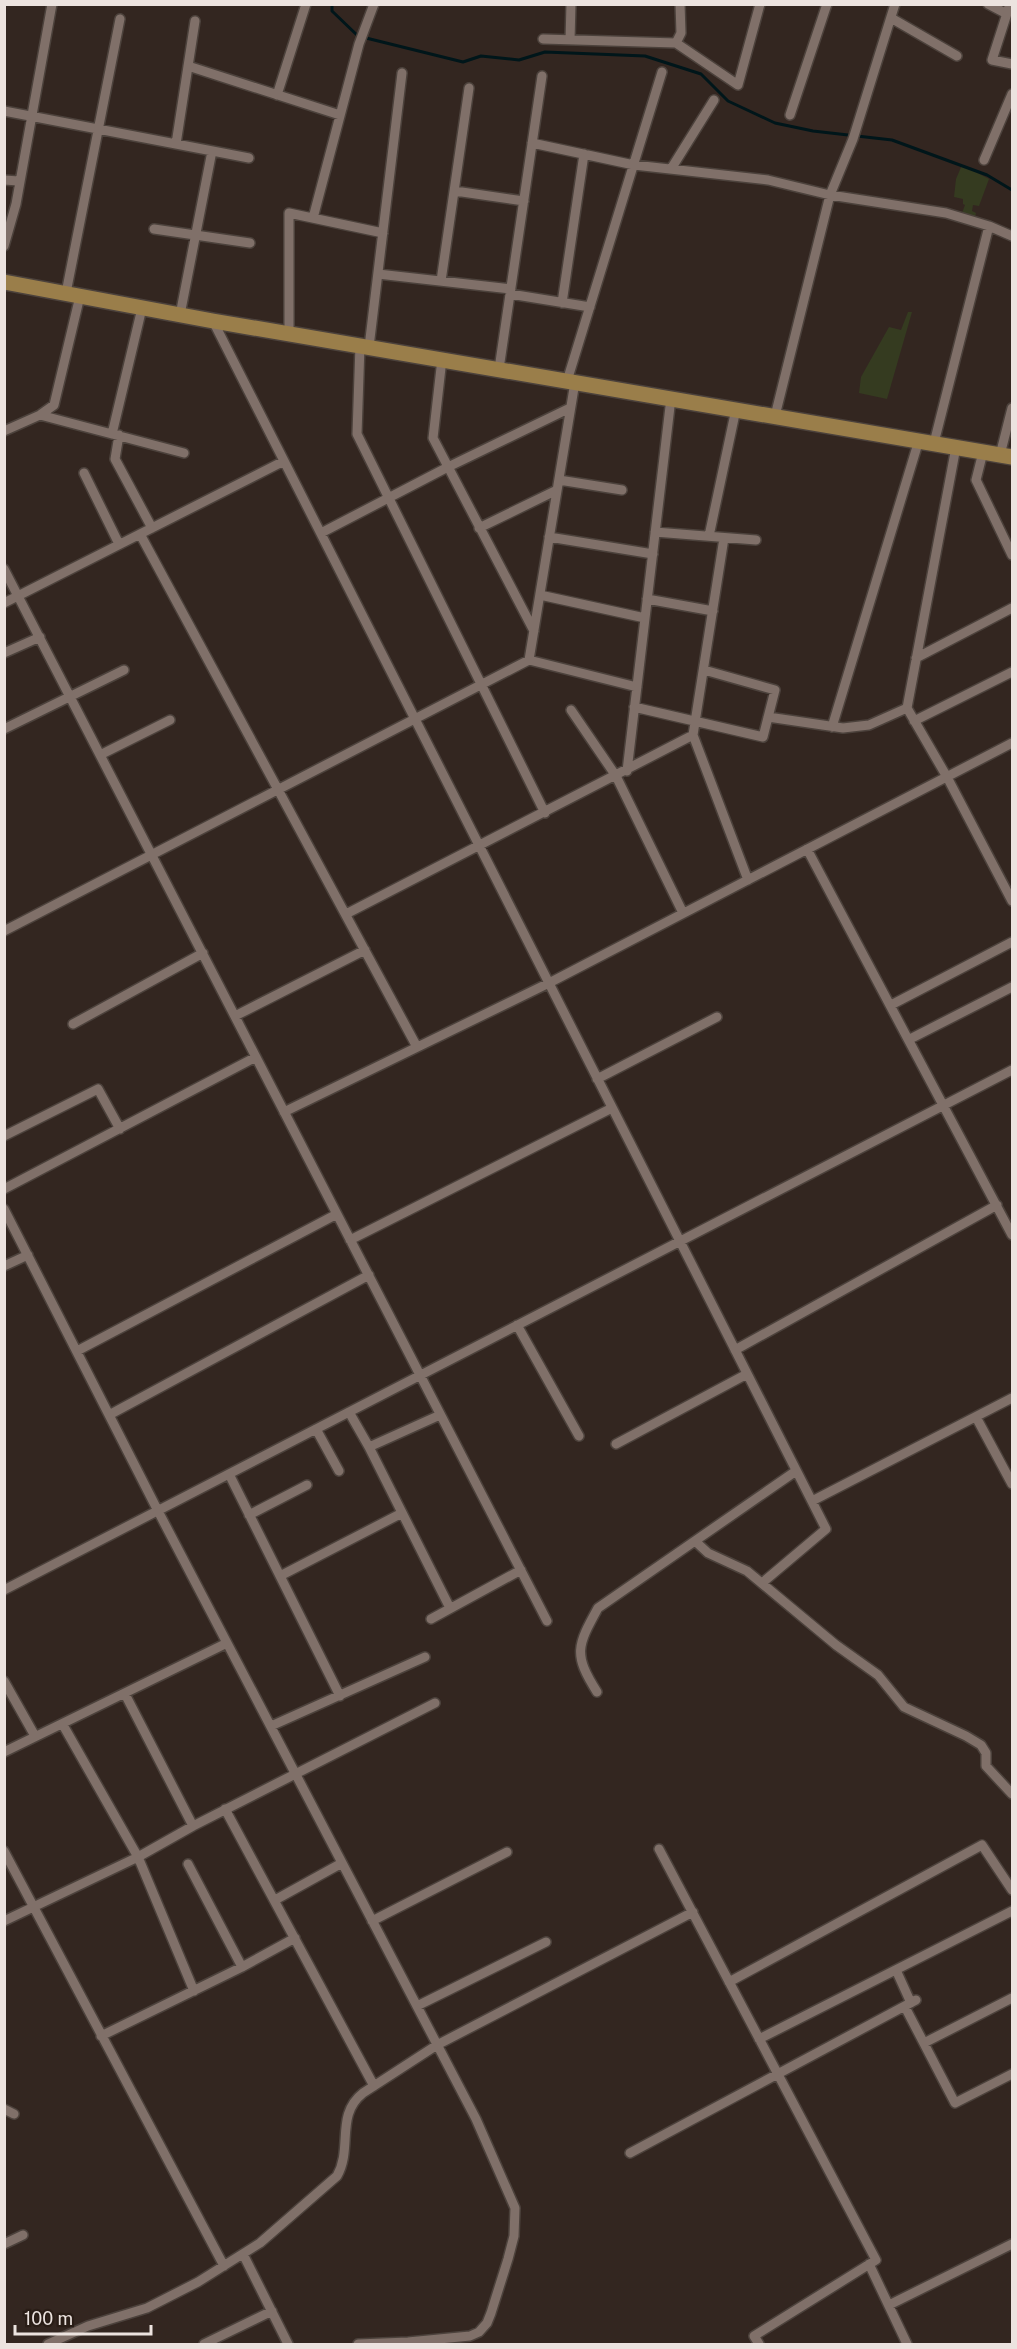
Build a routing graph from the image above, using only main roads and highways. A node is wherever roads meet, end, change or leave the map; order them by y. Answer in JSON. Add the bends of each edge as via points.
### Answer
{"nodes":[{"id":1,"x":4,"y":282,"type":"edge"},
{"id":2,"x":1006,"y":456,"type":"edge"}],
"edges":[{"from":1,"to":2,"type":"main road"}]}
